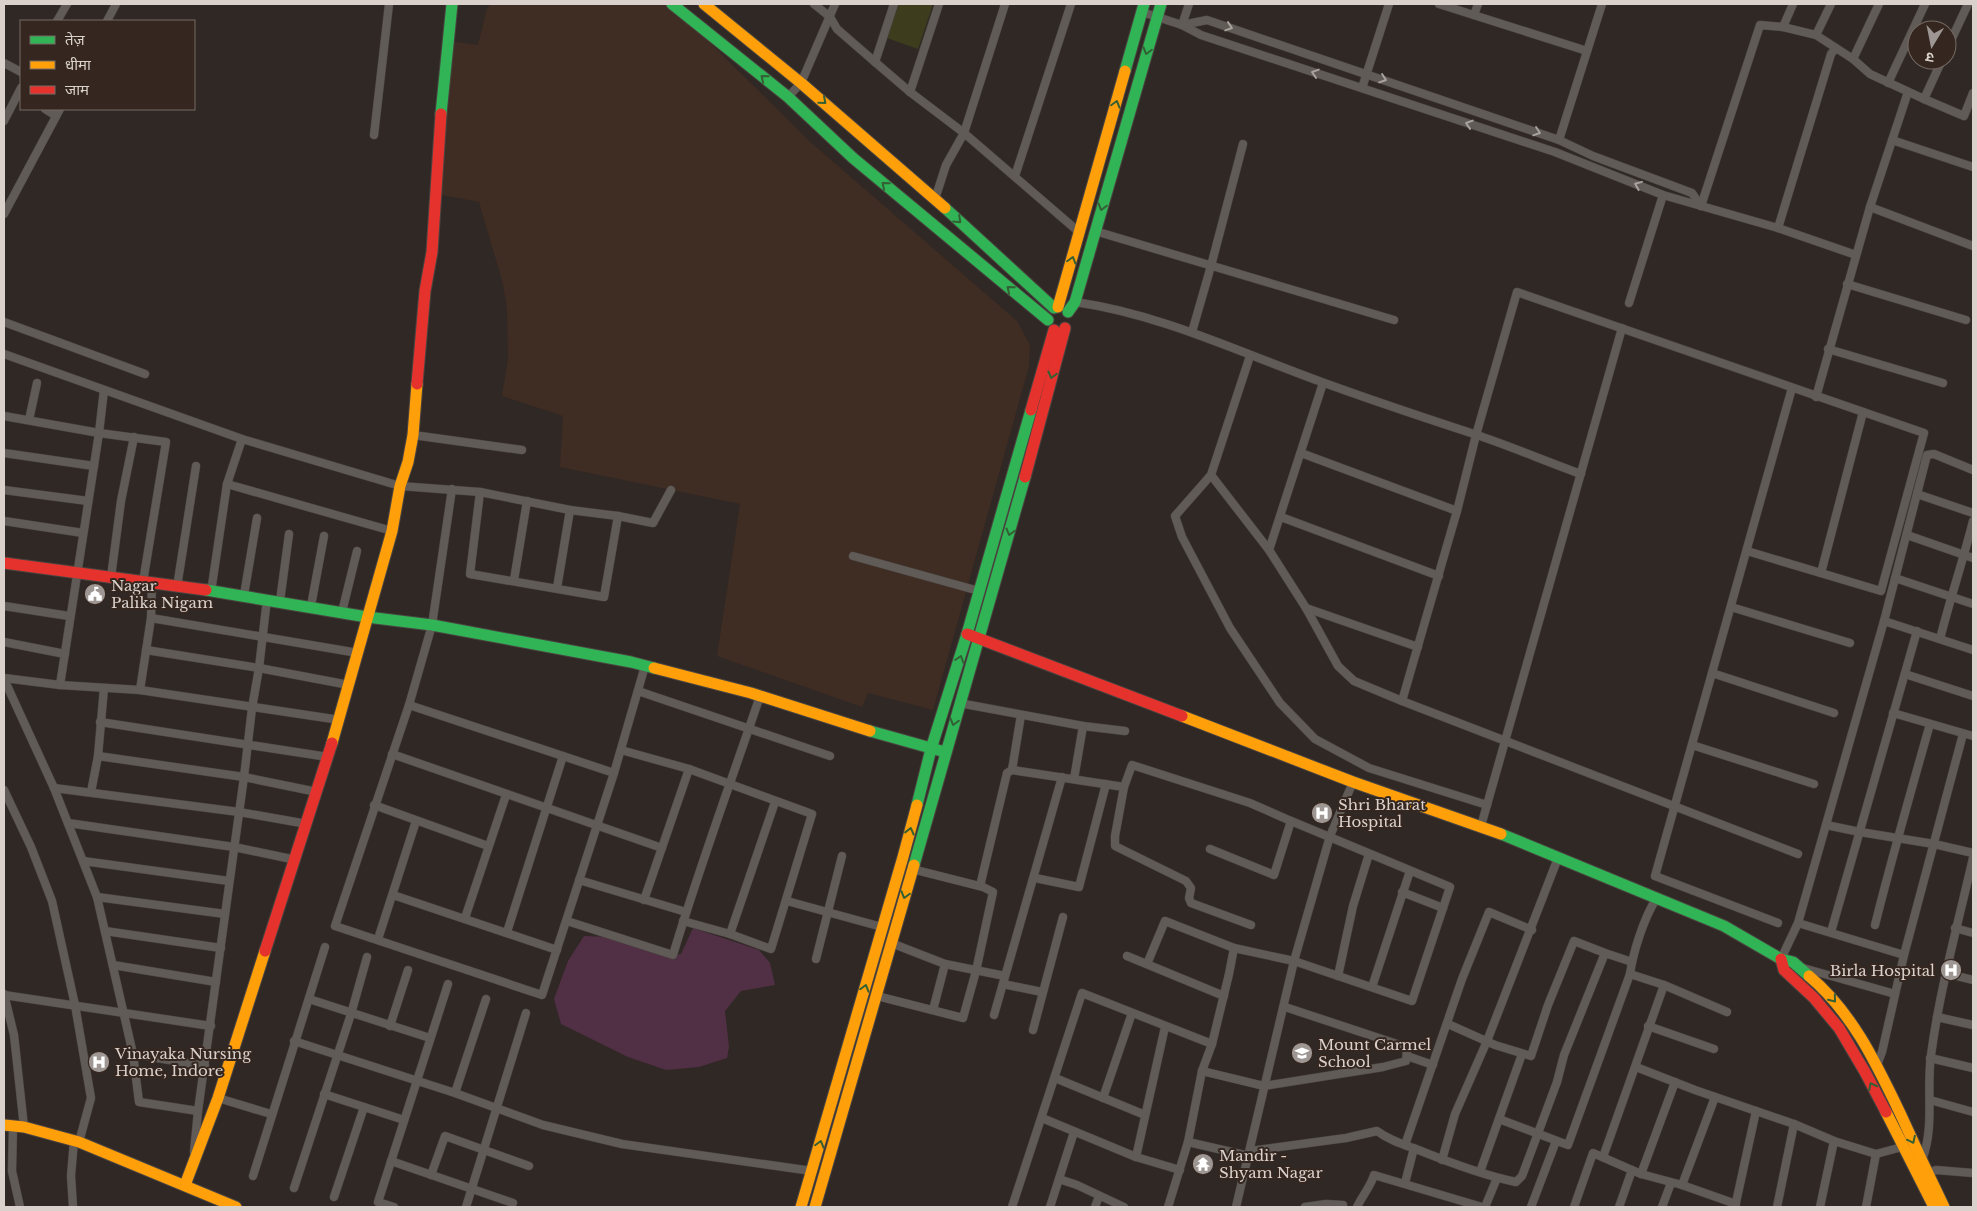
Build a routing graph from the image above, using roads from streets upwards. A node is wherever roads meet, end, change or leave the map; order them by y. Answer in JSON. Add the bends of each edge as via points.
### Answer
{"nodes":[{"id":1,"x":67,"y":4,"type":"edge"},
{"id":2,"x":116,"y":4,"type":"edge"},
{"id":3,"x":389,"y":4,"type":"edge"},
{"id":4,"x":452,"y":4,"type":"edge"},
{"id":5,"x":672,"y":4,"type":"edge"},
{"id":6,"x":704,"y":4,"type":"edge"},
{"id":7,"x":814,"y":4,"type":"edge"},
{"id":8,"x":835,"y":4,"type":"edge"},
{"id":9,"x":894,"y":4,"type":"edge"},
{"id":10,"x":939,"y":4,"type":"edge"},
{"id":11,"x":1005,"y":4,"type":"edge"},
{"id":12,"x":1071,"y":4,"type":"edge"},
{"id":13,"x":1161,"y":4,"type":"edge"},
{"id":14,"x":1189,"y":4,"type":"edge"},
{"id":15,"x":1389,"y":4,"type":"edge"},
{"id":16,"x":1439,"y":4,"type":"edge"},
{"id":17,"x":1478,"y":4,"type":"edge"},
{"id":18,"x":1602,"y":4,"type":"edge"},
{"id":19,"x":1793,"y":4,"type":"edge"},
{"id":20,"x":1831,"y":4,"type":"edge"},
{"id":21,"x":1879,"y":4,"type":"edge"},
{"id":22,"x":1924,"y":4,"type":"edge"},
{"id":23,"x":1968,"y":4,"type":"edge"},
{"id":24,"x":1143,"y":8,"type":"edge"},
{"id":25,"x":1474,"y":15,"type":"junction"},
{"id":26,"x":1157,"y":16,"type":"junction"},
{"id":27,"x":830,"y":17,"type":"junction"},
{"id":28,"x":58,"y":20,"type":"edge"},
{"id":29,"x":108,"y":20,"type":"edge"},
{"id":30,"x":1182,"y":25,"type":"junction"},
{"id":31,"x":1783,"y":27,"type":"junction"},
{"id":32,"x":1957,"y":28,"type":"edge"},
{"id":33,"x":1816,"y":35,"type":"junction"},
{"id":34,"x":1836,"y":48,"type":"junction"},
{"id":35,"x":1587,"y":51,"type":"junction"},
{"id":36,"x":1853,"y":59,"type":"junction"},
{"id":37,"x":875,"y":62,"type":"junction"},
{"id":38,"x":4,"y":63,"type":"edge"},
{"id":39,"x":1937,"y":70,"type":"edge"},
{"id":40,"x":20,"y":71,"type":"edge"},
{"id":41,"x":1366,"y":73,"type":"junction"},
{"id":42,"x":801,"y":83,"type":"junction"},
{"id":43,"x":1888,"y":83,"type":"junction"},
{"id":44,"x":1362,"y":88,"type":"junction"},
{"id":45,"x":20,"y":92,"type":"edge"},
{"id":46,"x":910,"y":92,"type":"junction"},
{"id":47,"x":1908,"y":92,"type":"junction"},
{"id":48,"x":1973,"y":93,"type":"edge"},
{"id":49,"x":788,"y":97,"type":"junction"},
{"id":50,"x":1924,"y":99,"type":"junction"},
{"id":51,"x":47,"y":110,"type":"edge"},
{"id":52,"x":59,"y":110,"type":"edge"},
{"id":53,"x":56,"y":116,"type":"junction"},
{"id":54,"x":4,"y":120,"type":"edge"},
{"id":55,"x":964,"y":133,"type":"junction"},
{"id":56,"x":374,"y":135,"type":"dead end"},
{"id":57,"x":1559,"y":140,"type":"junction"},
{"id":58,"x":1892,"y":140,"type":"junction"},
{"id":59,"x":1243,"y":144,"type":"dead end"},
{"id":60,"x":1973,"y":167,"type":"edge"},
{"id":61,"x":1014,"y":176,"type":"junction"},
{"id":62,"x":1663,"y":195,"type":"junction"},
{"id":63,"x":935,"y":198,"type":"junction"},
{"id":64,"x":1701,"y":206,"type":"junction"},
{"id":65,"x":1870,"y":207,"type":"junction"},
{"id":66,"x":4,"y":214,"type":"edge"},
{"id":67,"x":1778,"y":228,"type":"junction"},
{"id":68,"x":1095,"y":231,"type":"junction"},
{"id":69,"x":1080,"y":233,"type":"junction"},
{"id":70,"x":1973,"y":246,"type":"edge"},
{"id":71,"x":1856,"y":255,"type":"junction"},
{"id":72,"x":1211,"y":266,"type":"junction"},
{"id":73,"x":1847,"y":284,"type":"junction"},
{"id":74,"x":1630,"y":303,"type":"dead end"},
{"id":75,"x":1064,"y":307,"type":"junction"},
{"id":76,"x":1394,"y":320,"type":"dead end"},
{"id":77,"x":1966,"y":320,"type":"dead end"},
{"id":78,"x":4,"y":322,"type":"edge"},
{"id":79,"x":1056,"y":326,"type":"junction"},
{"id":80,"x":1622,"y":328,"type":"junction"},
{"id":81,"x":1192,"y":332,"type":"junction"},
{"id":82,"x":1828,"y":349,"type":"junction"},
{"id":83,"x":4,"y":354,"type":"edge"},
{"id":84,"x":1250,"y":356,"type":"junction"},
{"id":85,"x":145,"y":374,"type":"dead end"},
{"id":86,"x":1323,"y":383,"type":"junction"},
{"id":87,"x":1943,"y":383,"type":"dead end"},
{"id":88,"x":36,"y":384,"type":"dead end"},
{"id":89,"x":1792,"y":388,"type":"junction"},
{"id":90,"x":104,"y":390,"type":"junction"},
{"id":91,"x":1816,"y":396,"type":"junction"},
{"id":92,"x":1863,"y":412,"type":"junction"},
{"id":93,"x":4,"y":416,"type":"edge"},
{"id":94,"x":29,"y":420,"type":"junction"},
{"id":95,"x":99,"y":433,"type":"junction"},
{"id":96,"x":412,"y":435,"type":"junction"},
{"id":97,"x":1476,"y":435,"type":"junction"},
{"id":98,"x":134,"y":437,"type":"junction"},
{"id":99,"x":242,"y":439,"type":"junction"},
{"id":100,"x":522,"y":450,"type":"dead end"},
{"id":101,"x":4,"y":453,"type":"edge"},
{"id":102,"x":1302,"y":453,"type":"junction"},
{"id":103,"x":94,"y":466,"type":"junction"},
{"id":104,"x":196,"y":466,"type":"dead end"},
{"id":105,"x":1973,"y":470,"type":"edge"},
{"id":106,"x":1580,"y":474,"type":"junction"},
{"id":107,"x":1211,"y":475,"type":"junction"},
{"id":108,"x":228,"y":484,"type":"junction"},
{"id":109,"x":400,"y":486,"type":"junction"},
{"id":110,"x":452,"y":489,"type":"junction"},
{"id":111,"x":4,"y":490,"type":"edge"},
{"id":112,"x":671,"y":490,"type":"dead end"},
{"id":113,"x":480,"y":492,"type":"junction"},
{"id":114,"x":1917,"y":494,"type":"junction"},
{"id":115,"x":88,"y":501,"type":"junction"},
{"id":116,"x":527,"y":501,"type":"junction"},
{"id":117,"x":570,"y":510,"type":"junction"},
{"id":118,"x":1457,"y":511,"type":"junction"},
{"id":119,"x":1973,"y":513,"type":"edge"},
{"id":120,"x":618,"y":516,"type":"junction"},
{"id":121,"x":1281,"y":517,"type":"junction"},
{"id":122,"x":257,"y":518,"type":"dead end"},
{"id":123,"x":4,"y":521,"type":"edge"},
{"id":124,"x":1973,"y":521,"type":"edge"},
{"id":125,"x":392,"y":531,"type":"junction"},
{"id":126,"x":83,"y":533,"type":"junction"},
{"id":127,"x":289,"y":534,"type":"dead end"},
{"id":128,"x":1907,"y":535,"type":"junction"},
{"id":129,"x":324,"y":536,"type":"dead end"},
{"id":130,"x":1269,"y":550,"type":"junction"},
{"id":131,"x":357,"y":551,"type":"dead end"},
{"id":132,"x":1746,"y":552,"type":"junction"},
{"id":133,"x":1965,"y":554,"type":"junction"},
{"id":134,"x":853,"y":556,"type":"dead end"},
{"id":135,"x":1973,"y":558,"type":"edge"},
{"id":136,"x":4,"y":563,"type":"edge"},
{"id":137,"x":78,"y":572,"type":"junction"},
{"id":138,"x":1820,"y":573,"type":"junction"},
{"id":139,"x":111,"y":576,"type":"junction"},
{"id":140,"x":1438,"y":576,"type":"junction"},
{"id":141,"x":1895,"y":578,"type":"junction"},
{"id":142,"x":514,"y":580,"type":"junction"},
{"id":143,"x":148,"y":583,"type":"junction"},
{"id":144,"x":177,"y":587,"type":"junction"},
{"id":145,"x":557,"y":588,"type":"junction"},
{"id":146,"x":979,"y":591,"type":"junction"},
{"id":147,"x":211,"y":592,"type":"junction"},
{"id":148,"x":244,"y":595,"type":"junction"},
{"id":149,"x":1950,"y":597,"type":"junction"},
{"id":150,"x":267,"y":599,"type":"junction"},
{"id":151,"x":280,"y":601,"type":"junction"},
{"id":152,"x":1973,"y":604,"type":"edge"},
{"id":153,"x":4,"y":606,"type":"edge"},
{"id":154,"x":311,"y":606,"type":"junction"},
{"id":155,"x":1731,"y":607,"type":"junction"},
{"id":156,"x":1306,"y":608,"type":"junction"},
{"id":157,"x":342,"y":612,"type":"junction"},
{"id":158,"x":69,"y":616,"type":"junction"},
{"id":159,"x":367,"y":617,"type":"junction"},
{"id":160,"x":151,"y":618,"type":"junction"},
{"id":161,"x":1884,"y":621,"type":"junction"},
{"id":162,"x":432,"y":625,"type":"junction"},
{"id":163,"x":1917,"y":630,"type":"junction"},
{"id":164,"x":967,"y":634,"type":"junction"},
{"id":165,"x":262,"y":635,"type":"junction"},
{"id":166,"x":979,"y":638,"type":"junction"},
{"id":167,"x":1940,"y":639,"type":"junction"},
{"id":168,"x":4,"y":642,"type":"edge"},
{"id":169,"x":1850,"y":643,"type":"dead end"},
{"id":170,"x":1418,"y":647,"type":"junction"},
{"id":171,"x":146,"y":650,"type":"junction"},
{"id":172,"x":1973,"y":650,"type":"edge"},
{"id":173,"x":358,"y":653,"type":"junction"},
{"id":174,"x":65,"y":654,"type":"junction"},
{"id":175,"x":645,"y":666,"type":"junction"},
{"id":176,"x":260,"y":668,"type":"junction"},
{"id":177,"x":1712,"y":673,"type":"junction"},
{"id":178,"x":1905,"y":674,"type":"junction"},
{"id":179,"x":4,"y":678,"type":"edge"},
{"id":180,"x":349,"y":685,"type":"junction"},
{"id":181,"x":60,"y":686,"type":"junction"},
{"id":182,"x":104,"y":688,"type":"junction"},
{"id":183,"x":140,"y":690,"type":"junction"},
{"id":184,"x":638,"y":691,"type":"junction"},
{"id":185,"x":760,"y":696,"type":"junction"},
{"id":186,"x":1973,"y":696,"type":"edge"},
{"id":187,"x":1402,"y":701,"type":"junction"},
{"id":188,"x":959,"y":703,"type":"junction"},
{"id":189,"x":409,"y":705,"type":"junction"},
{"id":190,"x":252,"y":708,"type":"junction"},
{"id":191,"x":1834,"y":713,"type":"dead end"},
{"id":192,"x":1893,"y":713,"type":"junction"},
{"id":193,"x":1021,"y":715,"type":"junction"},
{"id":194,"x":340,"y":720,"type":"junction"},
{"id":195,"x":100,"y":722,"type":"junction"},
{"id":196,"x":1930,"y":724,"type":"junction"},
{"id":197,"x":1083,"y":726,"type":"junction"},
{"id":198,"x":749,"y":729,"type":"junction"},
{"id":199,"x":1124,"y":731,"type":"dead end"},
{"id":200,"x":1963,"y":734,"type":"junction"},
{"id":201,"x":1973,"y":736,"type":"edge"},
{"id":202,"x":1506,"y":740,"type":"junction"},
{"id":203,"x":249,"y":744,"type":"junction"},
{"id":204,"x":1692,"y":745,"type":"junction"},
{"id":205,"x":931,"y":749,"type":"junction"},
{"id":206,"x":621,"y":750,"type":"junction"},
{"id":207,"x":945,"y":752,"type":"junction"},
{"id":208,"x":392,"y":754,"type":"junction"},
{"id":209,"x":98,"y":756,"type":"junction"},
{"id":210,"x":563,"y":756,"type":"junction"},
{"id":211,"x":830,"y":756,"type":"dead end"},
{"id":212,"x":328,"y":757,"type":"junction"},
{"id":213,"x":689,"y":769,"type":"junction"},
{"id":214,"x":1012,"y":770,"type":"junction"},
{"id":215,"x":614,"y":773,"type":"junction"},
{"id":216,"x":244,"y":777,"type":"junction"},
{"id":217,"x":1062,"y":777,"type":"junction"},
{"id":218,"x":1074,"y":779,"type":"junction"},
{"id":219,"x":1353,"y":782,"type":"junction"},
{"id":220,"x":731,"y":784,"type":"junction"},
{"id":221,"x":1106,"y":784,"type":"junction"},
{"id":222,"x":1814,"y":784,"type":"dead end"},
{"id":223,"x":1124,"y":787,"type":"junction"},
{"id":224,"x":54,"y":788,"type":"junction"},
{"id":225,"x":4,"y":790,"type":"edge"},
{"id":226,"x":91,"y":792,"type":"junction"},
{"id":227,"x":317,"y":792,"type":"junction"},
{"id":228,"x":506,"y":795,"type":"junction"},
{"id":229,"x":775,"y":802,"type":"junction"},
{"id":230,"x":374,"y":805,"type":"junction"},
{"id":231,"x":1487,"y":806,"type":"junction"},
{"id":232,"x":1675,"y":807,"type":"junction"},
{"id":233,"x":546,"y":809,"type":"junction"},
{"id":234,"x":239,"y":812,"type":"junction"},
{"id":235,"x":1291,"y":820,"type":"junction"},
{"id":236,"x":416,"y":821,"type":"junction"},
{"id":237,"x":68,"y":823,"type":"junction"},
{"id":238,"x":307,"y":824,"type":"junction"},
{"id":239,"x":1826,"y":825,"type":"junction"},
{"id":240,"x":596,"y":826,"type":"junction"},
{"id":241,"x":1481,"y":826,"type":"junction"},
{"id":242,"x":1860,"y":832,"type":"junction"},
{"id":243,"x":1330,"y":836,"type":"junction"},
{"id":244,"x":1897,"y":838,"type":"junction"},
{"id":245,"x":1934,"y":844,"type":"junction"},
{"id":246,"x":488,"y":846,"type":"junction"},
{"id":247,"x":234,"y":848,"type":"junction"},
{"id":248,"x":662,"y":848,"type":"junction"},
{"id":249,"x":1210,"y":849,"type":"dead end"},
{"id":250,"x":1973,"y":853,"type":"edge"},
{"id":251,"x":1369,"y":854,"type":"junction"},
{"id":252,"x":1798,"y":854,"type":"dead end"},
{"id":253,"x":842,"y":856,"type":"dead end"},
{"id":254,"x":1558,"y":858,"type":"junction"},
{"id":255,"x":1973,"y":858,"type":"edge"},
{"id":256,"x":296,"y":860,"type":"junction"},
{"id":257,"x":83,"y":861,"type":"junction"},
{"id":258,"x":912,"y":869,"type":"junction"},
{"id":259,"x":1410,"y":871,"type":"junction"},
{"id":260,"x":1035,"y":878,"type":"junction"},
{"id":261,"x":579,"y":880,"type":"junction"},
{"id":262,"x":229,"y":881,"type":"junction"},
{"id":263,"x":980,"y":886,"type":"junction"},
{"id":264,"x":1970,"y":890,"type":"edge"},
{"id":265,"x":1402,"y":892,"type":"junction"},
{"id":266,"x":393,"y":895,"type":"junction"},
{"id":267,"x":97,"y":897,"type":"junction"},
{"id":268,"x":1656,"y":899,"type":"junction"},
{"id":269,"x":644,"y":900,"type":"junction"},
{"id":270,"x":786,"y":901,"type":"junction"},
{"id":271,"x":1443,"y":908,"type":"junction"},
{"id":272,"x":686,"y":912,"type":"junction"},
{"id":273,"x":827,"y":912,"type":"junction"},
{"id":274,"x":225,"y":914,"type":"junction"},
{"id":275,"x":466,"y":918,"type":"junction"},
{"id":276,"x":1064,"y":918,"type":"dead end"},
{"id":277,"x":567,"y":922,"type":"junction"},
{"id":278,"x":683,"y":922,"type":"junction"},
{"id":279,"x":1778,"y":923,"type":"dead end"},
{"id":280,"x":1798,"y":923,"type":"junction"},
{"id":281,"x":1251,"y":924,"type":"dead end"},
{"id":282,"x":1876,"y":925,"type":"dead end"},
{"id":283,"x":882,"y":926,"type":"junction"},
{"id":284,"x":1955,"y":928,"type":"junction"},
{"id":285,"x":1532,"y":930,"type":"junction"},
{"id":286,"x":104,"y":931,"type":"junction"},
{"id":287,"x":507,"y":932,"type":"junction"},
{"id":288,"x":1831,"y":932,"type":"junction"},
{"id":289,"x":1973,"y":933,"type":"edge"},
{"id":290,"x":730,"y":934,"type":"junction"},
{"id":291,"x":378,"y":940,"type":"junction"},
{"id":292,"x":891,"y":943,"type":"junction"},
{"id":293,"x":325,"y":947,"type":"dead end"},
{"id":294,"x":221,"y":948,"type":"junction"},
{"id":295,"x":1234,"y":948,"type":"junction"},
{"id":296,"x":557,"y":950,"type":"junction"},
{"id":297,"x":1605,"y":953,"type":"junction"},
{"id":298,"x":1904,"y":955,"type":"junction"},
{"id":299,"x":1127,"y":956,"type":"dead end"},
{"id":300,"x":367,"y":958,"type":"dead end"},
{"id":301,"x":816,"y":959,"type":"dead end"},
{"id":302,"x":1782,"y":960,"type":"junction"},
{"id":303,"x":1294,"y":961,"type":"junction"},
{"id":304,"x":1632,"y":962,"type":"junction"},
{"id":305,"x":945,"y":964,"type":"junction"},
{"id":306,"x":1147,"y":964,"type":"junction"},
{"id":307,"x":113,"y":965,"type":"junction"},
{"id":308,"x":1801,"y":968,"type":"junction"},
{"id":309,"x":408,"y":970,"type":"dead end"},
{"id":310,"x":976,"y":971,"type":"junction"},
{"id":311,"x":1945,"y":973,"type":"junction"},
{"id":312,"x":1630,"y":974,"type":"junction"},
{"id":313,"x":1338,"y":976,"type":"junction"},
{"id":314,"x":1004,"y":980,"type":"junction"},
{"id":315,"x":1973,"y":980,"type":"edge"},
{"id":316,"x":216,"y":982,"type":"junction"},
{"id":317,"x":448,"y":984,"type":"dead end"},
{"id":318,"x":1664,"y":985,"type":"junction"},
{"id":319,"x":1372,"y":987,"type":"junction"},
{"id":320,"x":1042,"y":992,"type":"junction"},
{"id":321,"x":1895,"y":994,"type":"junction"},
{"id":322,"x":4,"y":995,"type":"edge"},
{"id":323,"x":876,"y":996,"type":"junction"},
{"id":324,"x":1224,"y":996,"type":"junction"},
{"id":325,"x":309,"y":999,"type":"junction"},
{"id":326,"x":486,"y":999,"type":"dead end"},
{"id":327,"x":75,"y":1005,"type":"junction"},
{"id":328,"x":1285,"y":1007,"type":"junction"},
{"id":329,"x":933,"y":1010,"type":"junction"},
{"id":330,"x":123,"y":1012,"type":"junction"},
{"id":331,"x":1727,"y":1012,"type":"dead end"},
{"id":332,"x":526,"y":1013,"type":"dead end"},
{"id":333,"x":1132,"y":1013,"type":"junction"},
{"id":334,"x":350,"y":1014,"type":"junction"},
{"id":335,"x":994,"y":1015,"type":"dead end"},
{"id":336,"x":1937,"y":1017,"type":"junction"},
{"id":337,"x":1448,"y":1024,"type":"junction"},
{"id":338,"x":1973,"y":1025,"type":"edge"},
{"id":339,"x":211,"y":1026,"type":"junction"},
{"id":340,"x":390,"y":1026,"type":"junction"},
{"id":341,"x":1648,"y":1026,"type":"junction"},
{"id":342,"x":1166,"y":1027,"type":"junction"},
{"id":343,"x":1032,"y":1030,"type":"dead end"},
{"id":344,"x":430,"y":1038,"type":"junction"},
{"id":345,"x":294,"y":1041,"type":"junction"},
{"id":346,"x":1488,"y":1041,"type":"junction"},
{"id":347,"x":1212,"y":1044,"type":"junction"},
{"id":348,"x":1714,"y":1049,"type":"dead end"},
{"id":349,"x":133,"y":1054,"type":"junction"},
{"id":350,"x":1522,"y":1054,"type":"junction"},
{"id":351,"x":337,"y":1055,"type":"junction"},
{"id":352,"x":1407,"y":1056,"type":"junction"},
{"id":353,"x":1930,"y":1058,"type":"junction"},
{"id":354,"x":1434,"y":1065,"type":"junction"},
{"id":355,"x":1877,"y":1065,"type":"junction"},
{"id":356,"x":205,"y":1066,"type":"junction"},
{"id":357,"x":1636,"y":1067,"type":"junction"},
{"id":358,"x":1973,"y":1068,"type":"edge"},
{"id":359,"x":1202,"y":1071,"type":"junction"},
{"id":360,"x":1055,"y":1078,"type":"junction"},
{"id":361,"x":416,"y":1081,"type":"junction"},
{"id":362,"x":1675,"y":1082,"type":"junction"},
{"id":363,"x":1264,"y":1086,"type":"junction"},
{"id":364,"x":455,"y":1093,"type":"junction"},
{"id":365,"x":324,"y":1094,"type":"junction"},
{"id":366,"x":1715,"y":1097,"type":"junction"},
{"id":367,"x":218,"y":1098,"type":"junction"},
{"id":368,"x":1103,"y":1098,"type":"junction"},
{"id":369,"x":1930,"y":1100,"type":"junction"},
{"id":370,"x":364,"y":1107,"type":"junction"},
{"id":371,"x":496,"y":1108,"type":"junction"},
{"id":372,"x":198,"y":1111,"type":"junction"},
{"id":373,"x":1756,"y":1111,"type":"junction"},
{"id":374,"x":1973,"y":1112,"type":"edge"},
{"id":375,"x":271,"y":1114,"type":"junction"},
{"id":376,"x":1145,"y":1115,"type":"junction"},
{"id":377,"x":1042,"y":1118,"type":"junction"},
{"id":378,"x":1499,"y":1119,"type":"junction"},
{"id":379,"x":404,"y":1120,"type":"junction"},
{"id":380,"x":1794,"y":1124,"type":"junction"},
{"id":381,"x":14,"y":1126,"type":"edge"},
{"id":382,"x":1074,"y":1132,"type":"junction"},
{"id":383,"x":1537,"y":1133,"type":"junction"},
{"id":384,"x":76,"y":1141,"type":"junction"},
{"id":385,"x":1556,"y":1141,"type":"junction"},
{"id":386,"x":1834,"y":1141,"type":"junction"},
{"id":387,"x":1188,"y":1142,"type":"junction"},
{"id":388,"x":1405,"y":1145,"type":"junction"},
{"id":389,"x":1902,"y":1147,"type":"junction"},
{"id":390,"x":1414,"y":1148,"type":"junction"},
{"id":391,"x":484,"y":1150,"type":"junction"},
{"id":392,"x":1249,"y":1154,"type":"junction"},
{"id":393,"x":1876,"y":1154,"type":"junction"},
{"id":394,"x":1136,"y":1157,"type":"junction"},
{"id":395,"x":1603,"y":1157,"type":"junction"},
{"id":396,"x":1442,"y":1160,"type":"junction"},
{"id":397,"x":1922,"y":1160,"type":"junction"},
{"id":398,"x":391,"y":1162,"type":"junction"},
{"id":399,"x":193,"y":1166,"type":"junction"},
{"id":400,"x":529,"y":1166,"type":"dead end"},
{"id":401,"x":1180,"y":1170,"type":"junction"},
{"id":402,"x":1632,"y":1170,"type":"junction"},
{"id":403,"x":812,"y":1172,"type":"junction"},
{"id":404,"x":1480,"y":1172,"type":"junction"},
{"id":405,"x":1973,"y":1172,"type":"edge"},
{"id":406,"x":1928,"y":1173,"type":"junction"},
{"id":407,"x":1641,"y":1174,"type":"junction"},
{"id":408,"x":431,"y":1175,"type":"junction"},
{"id":409,"x":253,"y":1176,"type":"dead end"},
{"id":410,"x":1060,"y":1178,"type":"junction"},
{"id":411,"x":1497,"y":1178,"type":"junction"},
{"id":412,"x":1405,"y":1183,"type":"junction"},
{"id":413,"x":1671,"y":1183,"type":"junction"},
{"id":414,"x":1682,"y":1184,"type":"junction"},
{"id":415,"x":185,"y":1185,"type":"junction"},
{"id":416,"x":294,"y":1188,"type":"dead end"},
{"id":417,"x":472,"y":1189,"type":"junction"},
{"id":418,"x":1099,"y":1196,"type":"junction"},
{"id":419,"x":334,"y":1197,"type":"dead end"},
{"id":420,"x":513,"y":1203,"type":"dead end"},
{"id":421,"x":1344,"y":1206,"type":"edge"},
{"id":422,"x":1735,"y":1206,"type":"edge"},
{"id":423,"x":20,"y":1207,"type":"edge"},
{"id":424,"x":73,"y":1207,"type":"edge"},
{"id":425,"x":236,"y":1207,"type":"edge"},
{"id":426,"x":394,"y":1207,"type":"edge"},
{"id":427,"x":466,"y":1207,"type":"edge"},
{"id":428,"x":801,"y":1207,"type":"edge"},
{"id":429,"x":815,"y":1207,"type":"edge"},
{"id":430,"x":1012,"y":1207,"type":"edge"},
{"id":431,"x":1050,"y":1207,"type":"edge"},
{"id":432,"x":1095,"y":1207,"type":"edge"},
{"id":433,"x":1124,"y":1207,"type":"edge"},
{"id":434,"x":1168,"y":1207,"type":"edge"},
{"id":435,"x":1236,"y":1207,"type":"edge"},
{"id":436,"x":1305,"y":1207,"type":"edge"},
{"id":437,"x":1357,"y":1207,"type":"edge"},
{"id":438,"x":1483,"y":1207,"type":"edge"},
{"id":439,"x":1531,"y":1207,"type":"edge"},
{"id":440,"x":1574,"y":1207,"type":"edge"},
{"id":441,"x":1619,"y":1207,"type":"edge"},
{"id":442,"x":1662,"y":1207,"type":"edge"},
{"id":443,"x":1777,"y":1207,"type":"edge"},
{"id":444,"x":1820,"y":1207,"type":"edge"},
{"id":445,"x":1866,"y":1207,"type":"edge"},
{"id":446,"x":1934,"y":1207,"type":"edge"},
{"id":447,"x":1944,"y":1207,"type":"edge"}],
"edges":[{"from":1,"to":28,"type":"street"},
{"from":2,"to":29,"type":"street"},
{"from":3,"to":56,"type":"street"},
{"from":4,"to":96,"type":"street","via":[[441,109],[432,252],[425,291]]},
{"from":49,"to":5,"type":"street","one_way":true},
{"from":6,"to":42,"type":"street"},
{"from":7,"to":27,"type":"street"},
{"from":8,"to":27,"type":"street"},
{"from":9,"to":37,"type":"street"},
{"from":10,"to":46,"type":"street"},
{"from":11,"to":55,"type":"street"},
{"from":12,"to":61,"type":"street"},
{"from":13,"to":26,"type":"street"},
{"from":14,"to":30,"type":"street"},
{"from":15,"to":41,"type":"street"},
{"from":16,"to":25,"type":"street"},
{"from":17,"to":25,"type":"street"},
{"from":18,"to":35,"type":"street"},
{"from":19,"to":31,"type":"street"},
{"from":20,"to":33,"type":"street"},
{"from":21,"to":36,"type":"street"},
{"from":22,"to":43,"type":"street"},
{"from":23,"to":32,"type":"street"},
{"from":24,"to":26,"type":"street"},
{"from":69,"to":24,"type":"street","one_way":true},
{"from":25,"to":35,"type":"street"},
{"from":26,"to":30,"type":"street"},
{"from":26,"to":68,"type":"street","one_way":true},
{"from":27,"to":37,"type":"street","via":[[837,29]]},
{"from":27,"to":42,"type":"street"},
{"from":30,"to":41,"type":"street","one_way":true,"via":[[1207,20]]},
{"from":44,"to":30,"type":"street","one_way":true,"via":[[1201,35]]},
{"from":31,"to":33,"type":"street"},
{"from":31,"to":64,"type":"street","via":[[1760,25]]},
{"from":33,"to":34,"type":"street"},
{"from":34,"to":36,"type":"street"},
{"from":34,"to":67,"type":"street"},
{"from":35,"to":57,"type":"street"},
{"from":36,"to":43,"type":"street","via":[[1870,74]]},
{"from":37,"to":46,"type":"street"},
{"from":38,"to":40,"type":"street"},
{"from":39,"to":50,"type":"street"},
{"from":41,"to":44,"type":"street"},
{"from":41,"to":57,"type":"street","one_way":true},
{"from":42,"to":49,"type":"street"},
{"from":42,"to":63,"type":"street","one_way":true},
{"from":43,"to":47,"type":"street"},
{"from":62,"to":44,"type":"street","one_way":true,"via":[[1555,152]]},
{"from":45,"to":54,"type":"street"},
{"from":46,"to":55,"type":"street"},
{"from":47,"to":50,"type":"street"},
{"from":47,"to":58,"type":"street"},
{"from":48,"to":50,"type":"street","via":[[1964,116]]},
{"from":79,"to":49,"type":"street","one_way":true,"via":[[853,158]]},
{"from":51,"to":53,"type":"street"},
{"from":52,"to":53,"type":"street"},
{"from":53,"to":66,"type":"street"},
{"from":55,"to":61,"type":"street"},
{"from":55,"to":63,"type":"street","via":[[946,165]]},
{"from":57,"to":64,"type":"street","via":[[1692,194]]},
{"from":58,"to":60,"type":"street"},
{"from":58,"to":65,"type":"street"},
{"from":59,"to":72,"type":"street"},
{"from":61,"to":69,"type":"street"},
{"from":62,"to":64,"type":"street"},
{"from":62,"to":74,"type":"street"},
{"from":63,"to":75,"type":"street","one_way":true},
{"from":64,"to":67,"type":"street"},
{"from":65,"to":70,"type":"street"},
{"from":65,"to":71,"type":"street"},
{"from":67,"to":71,"type":"street"},
{"from":68,"to":72,"type":"street"},
{"from":68,"to":75,"type":"street"},
{"from":75,"to":69,"type":"street","one_way":true},
{"from":71,"to":73,"type":"street"},
{"from":72,"to":76,"type":"street"},
{"from":72,"to":81,"type":"street"},
{"from":73,"to":77,"type":"street"},
{"from":73,"to":82,"type":"street"},
{"from":75,"to":79,"type":"street","via":[[1070,322]]},
{"from":75,"to":79,"type":"street","via":[[1049,313]]},
{"from":75,"to":81,"type":"street","via":[[1103,306]]},
{"from":78,"to":85,"type":"street"},
{"from":79,"to":146,"type":"street"},
{"from":79,"to":166,"type":"street","one_way":true},
{"from":80,"to":89,"type":"street"},
{"from":80,"to":97,"type":"street","via":[[1517,292]]},
{"from":80,"to":106,"type":"street"},
{"from":81,"to":84,"type":"street"},
{"from":82,"to":87,"type":"street"},
{"from":82,"to":91,"type":"street"},
{"from":83,"to":90,"type":"street"},
{"from":84,"to":86,"type":"street"},
{"from":84,"to":107,"type":"street"},
{"from":86,"to":97,"type":"street"},
{"from":86,"to":102,"type":"street"},
{"from":88,"to":94,"type":"street"},
{"from":89,"to":91,"type":"street"},
{"from":89,"to":132,"type":"street"},
{"from":90,"to":95,"type":"street"},
{"from":90,"to":99,"type":"street"},
{"from":91,"to":92,"type":"street"},
{"from":92,"to":138,"type":"street"},
{"from":92,"to":138,"type":"street","via":[[1924,433],[1881,591]]},
{"from":93,"to":94,"type":"street"},
{"from":94,"to":95,"type":"street"},
{"from":95,"to":98,"type":"street"},
{"from":95,"to":103,"type":"street"},
{"from":96,"to":100,"type":"street"},
{"from":96,"to":109,"type":"street"},
{"from":97,"to":106,"type":"street"},
{"from":97,"to":118,"type":"street"},
{"from":98,"to":139,"type":"street"},
{"from":98,"to":143,"type":"street","via":[[166,442]]},
{"from":99,"to":108,"type":"street"},
{"from":99,"to":109,"type":"street"},
{"from":101,"to":103,"type":"street"},
{"from":102,"to":118,"type":"street"},
{"from":102,"to":121,"type":"street"},
{"from":103,"to":115,"type":"street"},
{"from":104,"to":144,"type":"street"},
{"from":105,"to":114,"type":"street","via":[[1927,455]]},
{"from":106,"to":202,"type":"street"},
{"from":107,"to":130,"type":"street"},
{"from":107,"to":231,"type":"street","via":[[1175,516],[1182,537],[1230,628],[1280,703],[1315,739],[1369,768]]},
{"from":108,"to":125,"type":"street"},
{"from":108,"to":147,"type":"street"},
{"from":109,"to":110,"type":"street"},
{"from":109,"to":125,"type":"street"},
{"from":110,"to":113,"type":"street"},
{"from":110,"to":162,"type":"street"},
{"from":111,"to":115,"type":"street"},
{"from":112,"to":120,"type":"street","via":[[653,523]]},
{"from":113,"to":116,"type":"street"},
{"from":113,"to":142,"type":"street","via":[[470,574]]},
{"from":114,"to":119,"type":"street"},
{"from":114,"to":128,"type":"street"},
{"from":115,"to":126,"type":"street"},
{"from":116,"to":117,"type":"street"},
{"from":116,"to":142,"type":"street"},
{"from":117,"to":120,"type":"street"},
{"from":117,"to":145,"type":"street"},
{"from":118,"to":140,"type":"street"},
{"from":120,"to":145,"type":"street","via":[[604,597]]},
{"from":121,"to":130,"type":"street"},
{"from":121,"to":140,"type":"street"},
{"from":122,"to":148,"type":"street"},
{"from":123,"to":126,"type":"street"},
{"from":124,"to":133,"type":"street"},
{"from":125,"to":159,"type":"street"},
{"from":126,"to":137,"type":"street"},
{"from":127,"to":151,"type":"street"},
{"from":128,"to":133,"type":"street"},
{"from":128,"to":141,"type":"street"},
{"from":129,"to":154,"type":"street"},
{"from":130,"to":156,"type":"street"},
{"from":131,"to":157,"type":"street"},
{"from":132,"to":138,"type":"street"},
{"from":132,"to":155,"type":"street"},
{"from":133,"to":135,"type":"street"},
{"from":133,"to":149,"type":"street"},
{"from":134,"to":146,"type":"street"},
{"from":136,"to":137,"type":"street"},
{"from":137,"to":139,"type":"street"},
{"from":137,"to":158,"type":"street"},
{"from":139,"to":143,"type":"street"},
{"from":140,"to":170,"type":"street"},
{"from":141,"to":149,"type":"street"},
{"from":141,"to":161,"type":"street"},
{"from":142,"to":145,"type":"street"},
{"from":143,"to":144,"type":"street"},
{"from":143,"to":160,"type":"street"},
{"from":144,"to":147,"type":"street"},
{"from":146,"to":164,"type":"street"},
{"from":147,"to":148,"type":"street"},
{"from":148,"to":150,"type":"street"},
{"from":149,"to":152,"type":"street"},
{"from":149,"to":167,"type":"street"},
{"from":150,"to":151,"type":"street"},
{"from":150,"to":165,"type":"street"},
{"from":151,"to":154,"type":"street"},
{"from":153,"to":158,"type":"street"},
{"from":154,"to":157,"type":"street"},
{"from":155,"to":169,"type":"street"},
{"from":155,"to":177,"type":"street"},
{"from":156,"to":170,"type":"street"},
{"from":156,"to":187,"type":"street","via":[[1338,666],[1354,681]]},
{"from":157,"to":159,"type":"street"},
{"from":158,"to":174,"type":"street"},
{"from":159,"to":162,"type":"street"},
{"from":159,"to":173,"type":"street"},
{"from":160,"to":165,"type":"street"},
{"from":160,"to":171,"type":"street"},
{"from":161,"to":163,"type":"street"},
{"from":161,"to":239,"type":"street"},
{"from":162,"to":175,"type":"street"},
{"from":162,"to":189,"type":"street"},
{"from":163,"to":167,"type":"street"},
{"from":163,"to":178,"type":"street"},
{"from":164,"to":166,"type":"street"},
{"from":205,"to":164,"type":"street","one_way":true},
{"from":165,"to":173,"type":"street"},
{"from":165,"to":176,"type":"street"},
{"from":166,"to":188,"type":"street"},
{"from":166,"to":219,"type":"street"},
{"from":167,"to":172,"type":"street"},
{"from":168,"to":174,"type":"street"},
{"from":170,"to":187,"type":"street"},
{"from":171,"to":176,"type":"street"},
{"from":171,"to":183,"type":"street"},
{"from":173,"to":180,"type":"street"},
{"from":174,"to":181,"type":"street"},
{"from":175,"to":184,"type":"street"},
{"from":175,"to":185,"type":"street"},
{"from":176,"to":180,"type":"street"},
{"from":176,"to":190,"type":"street"},
{"from":177,"to":191,"type":"street"},
{"from":177,"to":204,"type":"street"},
{"from":178,"to":186,"type":"street"},
{"from":178,"to":192,"type":"street"},
{"from":179,"to":181,"type":"street"},
{"from":179,"to":224,"type":"street"},
{"from":180,"to":194,"type":"street"},
{"from":181,"to":182,"type":"street"},
{"from":182,"to":183,"type":"street"},
{"from":182,"to":195,"type":"street"},
{"from":183,"to":190,"type":"street"},
{"from":184,"to":198,"type":"street"},
{"from":184,"to":206,"type":"street"},
{"from":185,"to":198,"type":"street"},
{"from":185,"to":205,"type":"street"},
{"from":187,"to":202,"type":"street"},
{"from":188,"to":193,"type":"street"},
{"from":188,"to":207,"type":"street","one_way":true},
{"from":189,"to":208,"type":"street"},
{"from":189,"to":210,"type":"street"},
{"from":190,"to":194,"type":"street"},
{"from":190,"to":203,"type":"street"},
{"from":192,"to":196,"type":"street"},
{"from":192,"to":242,"type":"street"},
{"from":193,"to":197,"type":"street"},
{"from":193,"to":214,"type":"street"},
{"from":194,"to":212,"type":"street"},
{"from":195,"to":203,"type":"street"},
{"from":195,"to":209,"type":"street"},
{"from":196,"to":200,"type":"street"},
{"from":196,"to":244,"type":"street"},
{"from":197,"to":199,"type":"street"},
{"from":197,"to":218,"type":"street"},
{"from":198,"to":211,"type":"street"},
{"from":198,"to":220,"type":"street"},
{"from":200,"to":201,"type":"street"},
{"from":200,"to":245,"type":"street"},
{"from":202,"to":231,"type":"street"},
{"from":202,"to":232,"type":"street"},
{"from":203,"to":212,"type":"street"},
{"from":203,"to":216,"type":"street"},
{"from":204,"to":222,"type":"street"},
{"from":204,"to":232,"type":"street"},
{"from":205,"to":207,"type":"street"},
{"from":283,"to":205,"type":"street","one_way":true},
{"from":206,"to":213,"type":"street"},
{"from":206,"to":215,"type":"street"},
{"from":207,"to":258,"type":"street"},
{"from":208,"to":228,"type":"street"},
{"from":208,"to":230,"type":"street"},
{"from":209,"to":216,"type":"street"},
{"from":209,"to":226,"type":"street"},
{"from":210,"to":215,"type":"street"},
{"from":210,"to":233,"type":"street"},
{"from":212,"to":227,"type":"street"},
{"from":213,"to":220,"type":"street"},
{"from":213,"to":248,"type":"street"},
{"from":214,"to":217,"type":"street"},
{"from":214,"to":263,"type":"street","via":[[1007,773]]},
{"from":215,"to":240,"type":"street"},
{"from":216,"to":227,"type":"street"},
{"from":216,"to":234,"type":"street"},
{"from":217,"to":218,"type":"street"},
{"from":217,"to":260,"type":"street"},
{"from":218,"to":221,"type":"street"},
{"from":219,"to":241,"type":"street"},
{"from":219,"to":243,"type":"street"},
{"from":220,"to":229,"type":"street"},
{"from":220,"to":272,"type":"street"},
{"from":221,"to":223,"type":"street"},
{"from":221,"to":260,"type":"street","via":[[1078,887]]},
{"from":223,"to":235,"type":"street","via":[[1132,765],[1250,803]]},
{"from":223,"to":281,"type":"street","via":[[1115,846],[1186,881],[1191,888],[1191,903]]},
{"from":224,"to":226,"type":"street"},
{"from":224,"to":237,"type":"street"},
{"from":225,"to":327,"type":"street","via":[[52,901]]},
{"from":226,"to":234,"type":"street"},
{"from":227,"to":238,"type":"street"},
{"from":228,"to":233,"type":"street"},
{"from":228,"to":246,"type":"street"},
{"from":229,"to":270,"type":"street","via":[[812,814]]},
{"from":229,"to":290,"type":"street"},
{"from":230,"to":236,"type":"street"},
{"from":230,"to":291,"type":"street","via":[[335,926]]},
{"from":231,"to":241,"type":"street"},
{"from":232,"to":252,"type":"street"},
{"from":232,"to":279,"type":"street","via":[[1655,876]]},
{"from":233,"to":240,"type":"street"},
{"from":233,"to":287,"type":"street"},
{"from":234,"to":238,"type":"street"},
{"from":234,"to":247,"type":"street"},
{"from":235,"to":243,"type":"street"},
{"from":235,"to":249,"type":"street","via":[[1274,874]]},
{"from":236,"to":246,"type":"street"},
{"from":236,"to":266,"type":"street"},
{"from":237,"to":247,"type":"street"},
{"from":237,"to":257,"type":"street"},
{"from":238,"to":256,"type":"street"},
{"from":239,"to":242,"type":"street"},
{"from":239,"to":280,"type":"street"},
{"from":240,"to":248,"type":"street"},
{"from":240,"to":261,"type":"street"},
{"from":241,"to":254,"type":"street"},
{"from":242,"to":244,"type":"street"},
{"from":242,"to":288,"type":"street"},
{"from":243,"to":251,"type":"street"},
{"from":243,"to":303,"type":"street"},
{"from":244,"to":245,"type":"street"},
{"from":244,"to":282,"type":"street"},
{"from":245,"to":250,"type":"street"},
{"from":245,"to":298,"type":"street"},
{"from":246,"to":275,"type":"street"},
{"from":247,"to":256,"type":"street"},
{"from":247,"to":262,"type":"street"},
{"from":248,"to":269,"type":"street"},
{"from":251,"to":259,"type":"street"},
{"from":251,"to":313,"type":"street","via":[[1353,906]]},
{"from":253,"to":273,"type":"street"},
{"from":254,"to":268,"type":"street"},
{"from":254,"to":285,"type":"street"},
{"from":255,"to":264,"type":"street"},
{"from":256,"to":367,"type":"street"},
{"from":257,"to":262,"type":"street"},
{"from":257,"to":267,"type":"street"},
{"from":258,"to":263,"type":"street"},
{"from":258,"to":292,"type":"street","one_way":true},
{"from":259,"to":265,"type":"street"},
{"from":259,"to":271,"type":"street","via":[[1450,887]]},
{"from":260,"to":314,"type":"street"},
{"from":261,"to":269,"type":"street"},
{"from":261,"to":277,"type":"street"},
{"from":262,"to":274,"type":"street"},
{"from":263,"to":310,"type":"street","via":[[990,889],[994,895]]},
{"from":264,"to":284,"type":"street"},
{"from":265,"to":271,"type":"street"},
{"from":265,"to":319,"type":"street"},
{"from":266,"to":275,"type":"street"},
{"from":266,"to":291,"type":"street"},
{"from":267,"to":274,"type":"street"},
{"from":267,"to":286,"type":"street"},
{"from":268,"to":302,"type":"street","via":[[1724,926]]},
{"from":268,"to":304,"type":"street"},
{"from":269,"to":272,"type":"street"},
{"from":270,"to":273,"type":"street"},
{"from":270,"to":290,"type":"street","via":[[771,949]]},
{"from":271,"to":319,"type":"street","via":[[1412,1001]]},
{"from":272,"to":278,"type":"street"},
{"from":273,"to":283,"type":"street"},
{"from":273,"to":301,"type":"street"},
{"from":274,"to":294,"type":"street"},
{"from":275,"to":287,"type":"street"},
{"from":276,"to":320,"type":"street"},
{"from":277,"to":278,"type":"street","via":[[673,955]]},
{"from":277,"to":296,"type":"street"},
{"from":278,"to":290,"type":"street"},
{"from":280,"to":288,"type":"street"},
{"from":280,"to":302,"type":"street"},
{"from":403,"to":283,"type":"street","one_way":true},
{"from":284,"to":289,"type":"street"},
{"from":284,"to":311,"type":"street"},
{"from":285,"to":337,"type":"street","via":[[1489,912]]},
{"from":285,"to":346,"type":"street"},
{"from":286,"to":294,"type":"street"},
{"from":286,"to":307,"type":"street"},
{"from":287,"to":296,"type":"street"},
{"from":288,"to":298,"type":"street"},
{"from":291,"to":296,"type":"street","via":[[542,995]]},
{"from":292,"to":305,"type":"street"},
{"from":292,"to":323,"type":"street"},
{"from":293,"to":325,"type":"street"},
{"from":294,"to":316,"type":"street"},
{"from":295,"to":303,"type":"street"},
{"from":295,"to":306,"type":"street","via":[[1164,921]]},
{"from":295,"to":324,"type":"street"},
{"from":297,"to":304,"type":"street"},
{"from":297,"to":350,"type":"street","via":[[1574,941],[1531,1056]]},
{"from":297,"to":383,"type":"street"},
{"from":298,"to":321,"type":"street"},
{"from":299,"to":306,"type":"street"},
{"from":300,"to":334,"type":"street"},
{"from":302,"to":308,"type":"street"},
{"from":389,"to":302,"type":"street","one_way":true,"via":[[1839,1028],[1814,998],[1784,970]]},
{"from":303,"to":313,"type":"street"},
{"from":303,"to":328,"type":"street"},
{"from":304,"to":312,"type":"street"},
{"from":305,"to":310,"type":"street"},
{"from":305,"to":329,"type":"street"},
{"from":306,"to":324,"type":"street"},
{"from":307,"to":316,"type":"street"},
{"from":307,"to":330,"type":"street"},
{"from":308,"to":321,"type":"street"},
{"from":308,"to":355,"type":"street","one_way":true,"via":[[1826,990],[1842,1010]]},
{"from":309,"to":340,"type":"street"},
{"from":310,"to":314,"type":"street"},
{"from":310,"to":329,"type":"street","via":[[963,1018]]},
{"from":311,"to":315,"type":"street"},
{"from":311,"to":336,"type":"street"},
{"from":312,"to":318,"type":"street"},
{"from":312,"to":385,"type":"street","via":[[1568,1145]]},
{"from":313,"to":319,"type":"street"},
{"from":314,"to":320,"type":"street"},
{"from":314,"to":335,"type":"street"},
{"from":316,"to":339,"type":"street"},
{"from":317,"to":344,"type":"street"},
{"from":318,"to":331,"type":"street"},
{"from":318,"to":341,"type":"street"},
{"from":320,"to":343,"type":"street"},
{"from":321,"to":355,"type":"street"},
{"from":322,"to":327,"type":"street"},
{"from":322,"to":381,"type":"street","via":[[14,1035]]},
{"from":323,"to":329,"type":"street"},
{"from":323,"to":429,"type":"street"},
{"from":324,"to":347,"type":"street"},
{"from":325,"to":334,"type":"street"},
{"from":325,"to":345,"type":"street"},
{"from":326,"to":364,"type":"street"},
{"from":327,"to":330,"type":"street"},
{"from":327,"to":384,"type":"street","via":[[90,1098]]},
{"from":328,"to":352,"type":"street","via":[[1400,1045],[1407,1050]]},
{"from":328,"to":363,"type":"street"},
{"from":330,"to":339,"type":"street"},
{"from":330,"to":349,"type":"street"},
{"from":332,"to":371,"type":"street"},
{"from":333,"to":342,"type":"street"},
{"from":333,"to":360,"type":"street","via":[[1082,993]]},
{"from":333,"to":368,"type":"street"},
{"from":334,"to":340,"type":"street"},
{"from":334,"to":351,"type":"street"},
{"from":336,"to":338,"type":"street"},
{"from":336,"to":353,"type":"street"},
{"from":337,"to":346,"type":"street"},
{"from":337,"to":354,"type":"street"},
{"from":339,"to":356,"type":"street"},
{"from":340,"to":344,"type":"street"},
{"from":341,"to":348,"type":"street"},
{"from":341,"to":357,"type":"street"},
{"from":342,"to":347,"type":"street"},
{"from":342,"to":376,"type":"street"},
{"from":344,"to":361,"type":"street"},
{"from":345,"to":351,"type":"street"},
{"from":345,"to":375,"type":"street"},
{"from":346,"to":350,"type":"street"},
{"from":346,"to":396,"type":"street","via":[[1455,1114]]},
{"from":347,"to":359,"type":"street"},
{"from":349,"to":356,"type":"street"},
{"from":349,"to":372,"type":"street","via":[[139,1102]]},
{"from":350,"to":378,"type":"street"},
{"from":351,"to":361,"type":"street"},
{"from":351,"to":365,"type":"street"},
{"from":352,"to":354,"type":"street"},
{"from":352,"to":363,"type":"street","via":[[1406,1061],[1384,1067]]},
{"from":353,"to":358,"type":"street"},
{"from":353,"to":369,"type":"street"},
{"from":354,"to":388,"type":"street"},
{"from":355,"to":397,"type":"street","one_way":true},
{"from":356,"to":372,"type":"street"},
{"from":357,"to":362,"type":"street"},
{"from":357,"to":395,"type":"street"},
{"from":359,"to":363,"type":"street"},
{"from":359,"to":387,"type":"street"},
{"from":360,"to":368,"type":"street"},
{"from":360,"to":377,"type":"street"},
{"from":361,"to":364,"type":"street"},
{"from":361,"to":379,"type":"street"},
{"from":362,"to":366,"type":"street"},
{"from":362,"to":407,"type":"street"},
{"from":363,"to":392,"type":"street"},
{"from":364,"to":371,"type":"street"},
{"from":365,"to":370,"type":"street"},
{"from":365,"to":416,"type":"street"},
{"from":366,"to":373,"type":"street"},
{"from":366,"to":414,"type":"street"},
{"from":367,"to":375,"type":"street"},
{"from":367,"to":399,"type":"street"},
{"from":368,"to":376,"type":"street"},
{"from":369,"to":374,"type":"street"},
{"from":369,"to":397,"type":"street","via":[[1926,1149]]},
{"from":370,"to":379,"type":"street"},
{"from":370,"to":419,"type":"street"},
{"from":371,"to":391,"type":"street"},
{"from":371,"to":403,"type":"street","via":[[543,1125],[622,1144]]},
{"from":372,"to":399,"type":"street"},
{"from":373,"to":380,"type":"street"},
{"from":373,"to":422,"type":"street"},
{"from":375,"to":409,"type":"street"},
{"from":376,"to":394,"type":"street"},
{"from":377,"to":382,"type":"street"},
{"from":377,"to":430,"type":"street"},
{"from":378,"to":383,"type":"street"},
{"from":378,"to":404,"type":"street"},
{"from":379,"to":398,"type":"street"},
{"from":380,"to":386,"type":"street"},
{"from":380,"to":443,"type":"street"},
{"from":381,"to":384,"type":"street"},
{"from":381,"to":423,"type":"street","via":[[12,1171]]},
{"from":382,"to":394,"type":"street"},
{"from":382,"to":410,"type":"street"},
{"from":383,"to":385,"type":"street"},
{"from":383,"to":411,"type":"street","via":[[1522,1176],[1516,1182]]},
{"from":384,"to":415,"type":"street"},
{"from":384,"to":424,"type":"street","via":[[71,1176]]},
{"from":385,"to":439,"type":"street"},
{"from":386,"to":393,"type":"street"},
{"from":386,"to":444,"type":"street"},
{"from":387,"to":392,"type":"street"},
{"from":387,"to":401,"type":"street"},
{"from":388,"to":390,"type":"street"},
{"from":388,"to":392,"type":"street","via":[[1377,1131]]},
{"from":389,"to":393,"type":"street"},
{"from":389,"to":446,"type":"street"},
{"from":390,"to":396,"type":"street"},
{"from":390,"to":412,"type":"street"},
{"from":391,"to":400,"type":"street"},
{"from":391,"to":408,"type":"street","via":[[445,1136]]},
{"from":391,"to":417,"type":"street"},
{"from":392,"to":435,"type":"street"},
{"from":393,"to":445,"type":"street"},
{"from":394,"to":401,"type":"street"},
{"from":395,"to":402,"type":"street"},
{"from":395,"to":440,"type":"street","via":[[1593,1153]]},
{"from":396,"to":404,"type":"street"},
{"from":397,"to":406,"type":"street"},
{"from":398,"to":408,"type":"street"},
{"from":398,"to":426,"type":"street","via":[[378,1202]]},
{"from":399,"to":415,"type":"street"},
{"from":401,"to":434,"type":"street"},
{"from":402,"to":407,"type":"street"},
{"from":402,"to":441,"type":"street"},
{"from":403,"to":428,"type":"street"},
{"from":404,"to":411,"type":"street"},
{"from":405,"to":406,"type":"street","via":[[1936,1170]]},
{"from":406,"to":447,"type":"street"},
{"from":407,"to":413,"type":"street"},
{"from":408,"to":417,"type":"street"},
{"from":410,"to":418,"type":"street"},
{"from":410,"to":431,"type":"street"},
{"from":411,"to":438,"type":"street"},
{"from":412,"to":437,"type":"street","via":[[1374,1175]]},
{"from":412,"to":438,"type":"street"},
{"from":413,"to":414,"type":"street"},
{"from":413,"to":442,"type":"street"},
{"from":414,"to":422,"type":"street"},
{"from":415,"to":425,"type":"street"},
{"from":417,"to":420,"type":"street"},
{"from":417,"to":427,"type":"street"},
{"from":418,"to":432,"type":"street"},
{"from":418,"to":433,"type":"street"},
{"from":421,"to":436,"type":"street"}]}
